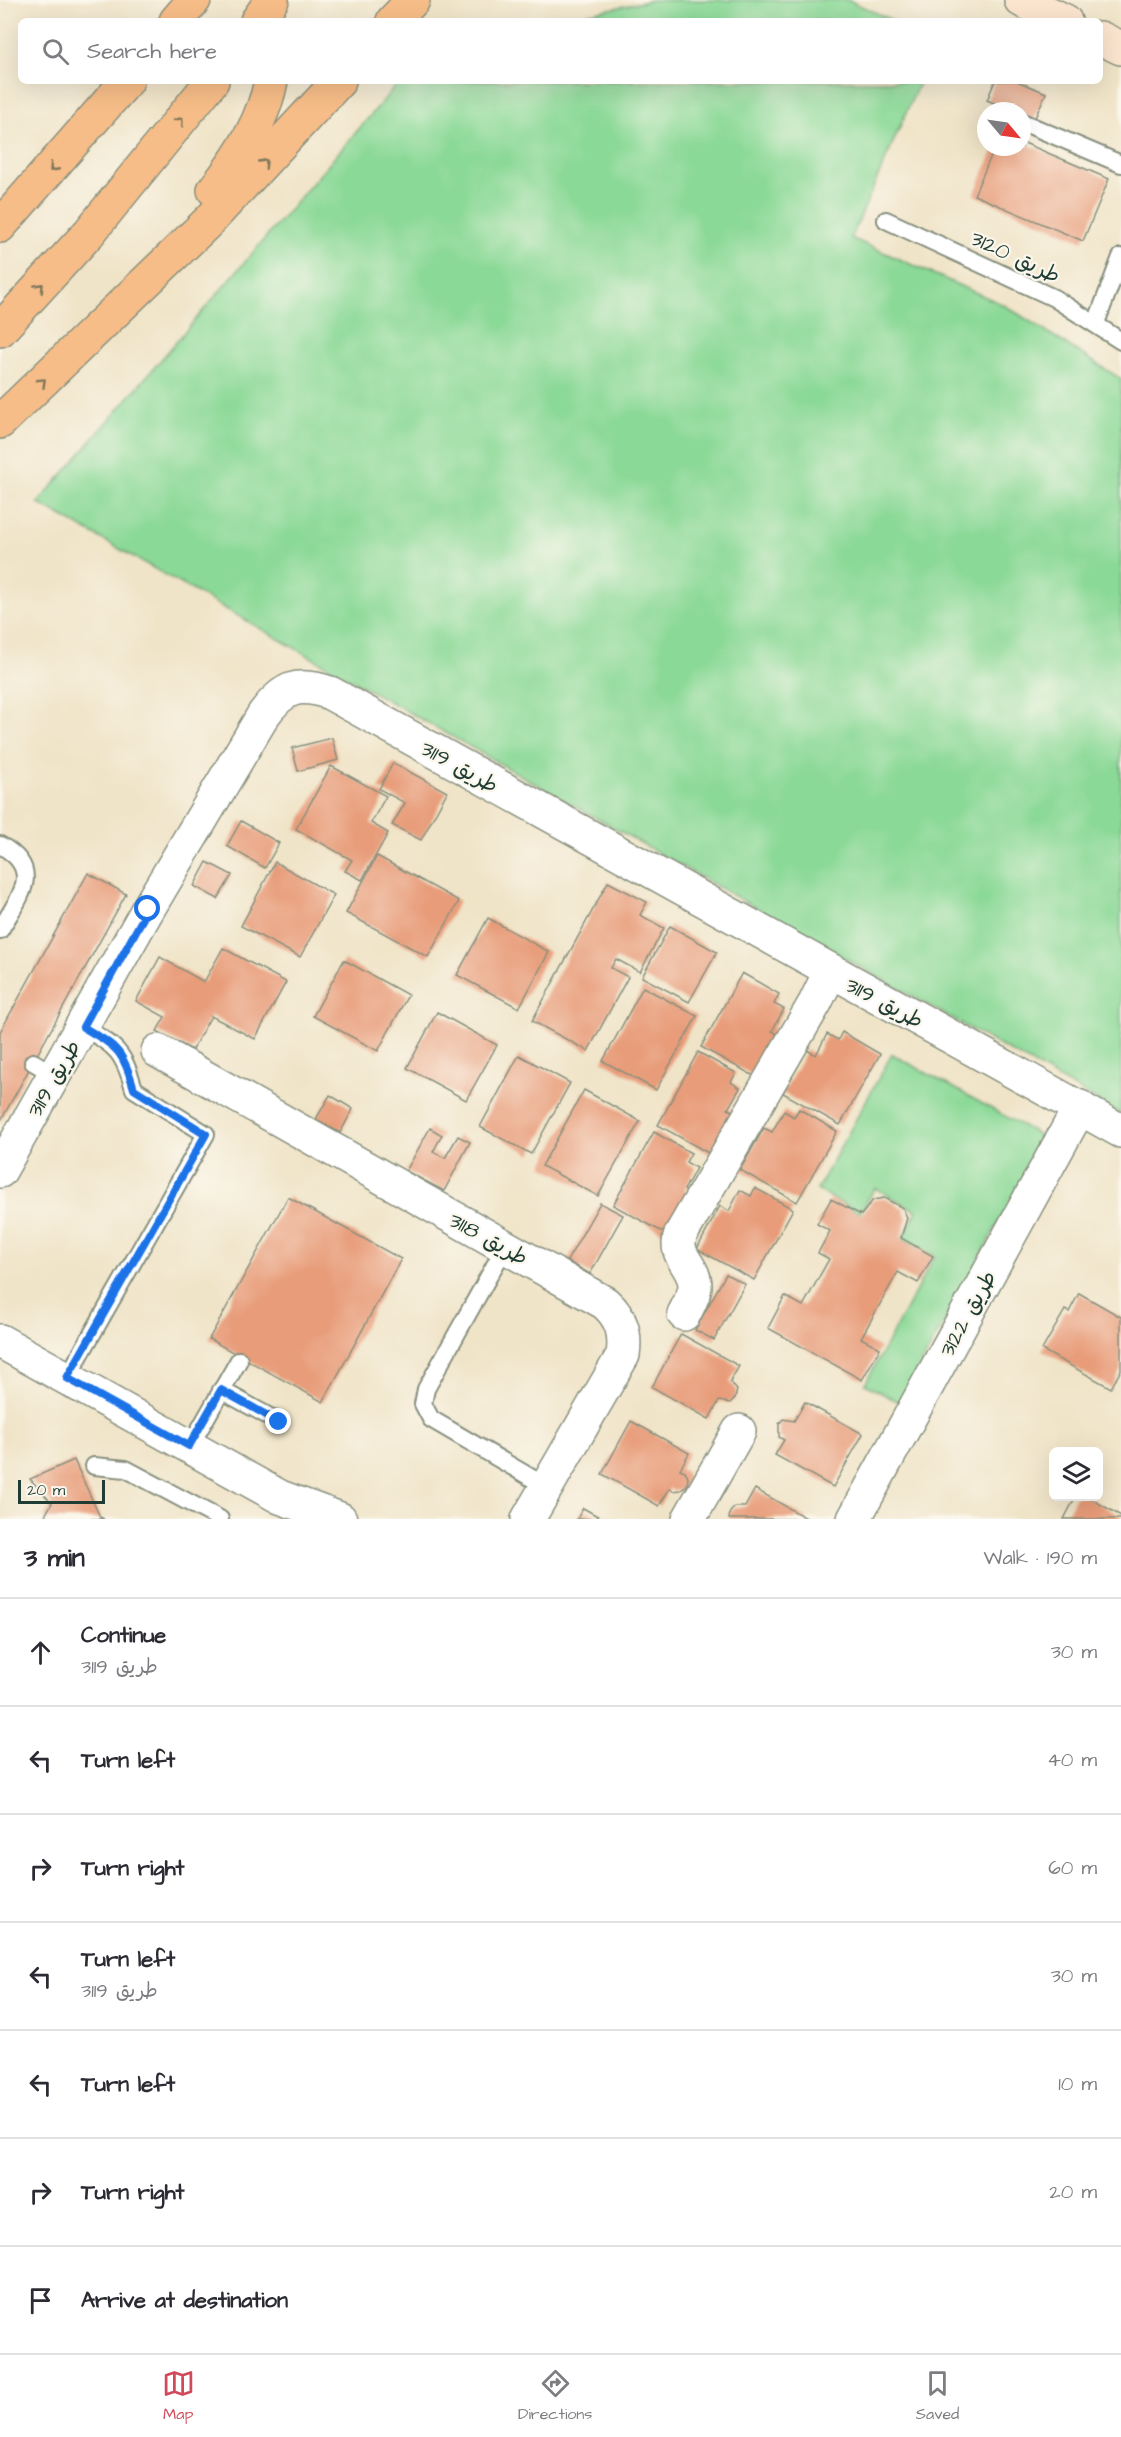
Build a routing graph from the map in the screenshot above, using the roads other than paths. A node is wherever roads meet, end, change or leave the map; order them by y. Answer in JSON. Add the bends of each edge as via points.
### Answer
{"nodes":[{"id":1,"x":194,"y":0,"type":"edge"},
{"id":2,"x":272,"y":0,"type":"edge"},
{"id":3,"x":277,"y":0,"type":"edge"},
{"id":4,"x":401,"y":0,"type":"edge"},
{"id":5,"x":413,"y":0,"type":"edge"},
{"id":6,"x":1021,"y":0,"type":"edge"},
{"id":7,"x":179,"y":18,"type":"edge"},
{"id":8,"x":259,"y":18,"type":"edge"},
{"id":9,"x":278,"y":18,"type":"edge"},
{"id":10,"x":390,"y":18,"type":"edge"},
{"id":11,"x":396,"y":18,"type":"edge"},
{"id":12,"x":1059,"y":18,"type":"edge"},
{"id":13,"x":1103,"y":39,"type":"edge"},
{"id":14,"x":1121,"y":48,"type":"edge"},
{"id":15,"x":125,"y":84,"type":"edge"},
{"id":16,"x":210,"y":84,"type":"edge"},
{"id":17,"x":270,"y":84,"type":"edge"},
{"id":18,"x":336,"y":84,"type":"edge"},
{"id":19,"x":1031,"y":126,"type":"edge"},
{"id":20,"x":1121,"y":164,"type":"edge"},
{"id":21,"x":886,"y":220,"type":"dead end"},
{"id":22,"x":0,"y":226,"type":"edge"},
{"id":23,"x":1121,"y":257,"type":"edge"},
{"id":24,"x":118,"y":308,"type":"junction"},
{"id":25,"x":1096,"y":323,"type":"junction"},
{"id":26,"x":0,"y":330,"type":"edge"},
{"id":27,"x":1121,"y":341,"type":"edge"},
{"id":28,"x":0,"y":423,"type":"edge"},
{"id":29,"x":0,"y":845,"type":"edge"},
{"id":30,"x":0,"y":930,"type":"edge"},
{"id":31,"x":830,"y":972,"type":"junction"},
{"id":32,"x":83,"y":1027,"type":"junction"},
{"id":33,"x":158,"y":1051,"type":"dead end"},
{"id":34,"x":1080,"y":1107,"type":"junction"},
{"id":35,"x":1121,"y":1131,"type":"edge"},
{"id":36,"x":0,"y":1172,"type":"edge"},
{"id":37,"x":505,"y":1247,"type":"junction"},
{"id":38,"x":684,"y":1314,"type":"dead end"},
{"id":39,"x":0,"y":1341,"type":"edge"},
{"id":40,"x":239,"y":1360,"type":"dead end"},
{"id":41,"x":67,"y":1378,"type":"junction"},
{"id":42,"x":221,"y":1390,"type":"junction"},
{"id":43,"x":279,"y":1422,"type":"dead end"},
{"id":44,"x":739,"y":1431,"type":"dead end"},
{"id":45,"x":189,"y":1446,"type":"junction"},
{"id":46,"x":94,"y":1466,"type":"dead end"},
{"id":47,"x":547,"y":1487,"type":"junction"},
{"id":48,"x":857,"y":1518,"type":"edge"},
{"id":49,"x":220,"y":1519,"type":"edge"},
{"id":50,"x":340,"y":1519,"type":"edge"},
{"id":51,"x":528,"y":1519,"type":"edge"},
{"id":52,"x":689,"y":1519,"type":"edge"}],
"edges":[{"from":1,"to":7,"type":"highway"},
{"from":2,"to":8,"type":"highway"},
{"from":3,"to":9,"type":"highway"},
{"from":4,"to":10,"type":"highway"},
{"from":5,"to":11,"type":"highway"},
{"from":6,"to":12,"type":"main road"},
{"from":13,"to":14,"type":"main road"},
{"from":15,"to":22,"type":"highway","one_way":true},
{"from":26,"to":16,"type":"highway","one_way":true,"via":[[88,234]]},
{"from":17,"to":24,"type":"highway","via":[[253,133],[231,169]]},
{"from":24,"to":18,"type":"highway","one_way":true,"via":[[216,213]]},
{"from":19,"to":20,"type":"lane"},
{"from":21,"to":25,"type":"lane","name":"طريق 3120","via":[[1054,298]]},
{"from":23,"to":25,"type":"lane"},
{"from":28,"to":24,"type":"highway","one_way":true},
{"from":25,"to":27,"type":"lane","name":"طريق 3120"},
{"from":29,"to":30,"type":"lane","via":[[20,860],[26,877],[25,886]]},
{"from":31,"to":32,"type":"street","name":"طريق 3119","via":[[330,693],[310,686],[292,688],[276,698],[264,714]]},
{"from":31,"to":34,"type":"street","name":"طريق 3119"},
{"from":31,"to":38,"type":"street","via":[[681,1234],[680,1255],[695,1283]]},
{"from":32,"to":36,"type":"street","name":"طريق 3119","via":[[44,1068]]},
{"from":32,"to":41,"type":"lane","via":[[114,1045],[134,1089],[206,1134]]},
{"from":33,"to":37,"type":"street","name":"طريق 3118"},
{"from":34,"to":35,"type":"street","name":"طريق 3119"},
{"from":34,"to":48,"type":"street","name":"طريق 3122"},
{"from":37,"to":47,"type":"street","name":"طريق 3118","via":[[605,1303],[614,1311],[624,1332],[623,1355]]},
{"from":37,"to":47,"type":"lane","via":[[426,1389],[423,1404],[431,1419]]},
{"from":39,"to":41,"type":"street"},
{"from":40,"to":42,"type":"lane"},
{"from":41,"to":45,"type":"street"},
{"from":42,"to":43,"type":"lane"},
{"from":42,"to":45,"type":"lane"},
{"from":44,"to":52,"type":"street"},
{"from":45,"to":50,"type":"street","via":[[280,1497]]},
{"from":46,"to":49,"type":"lane","via":[[126,1469]]},
{"from":47,"to":51,"type":"street","name":"طريق 3118"}]}
